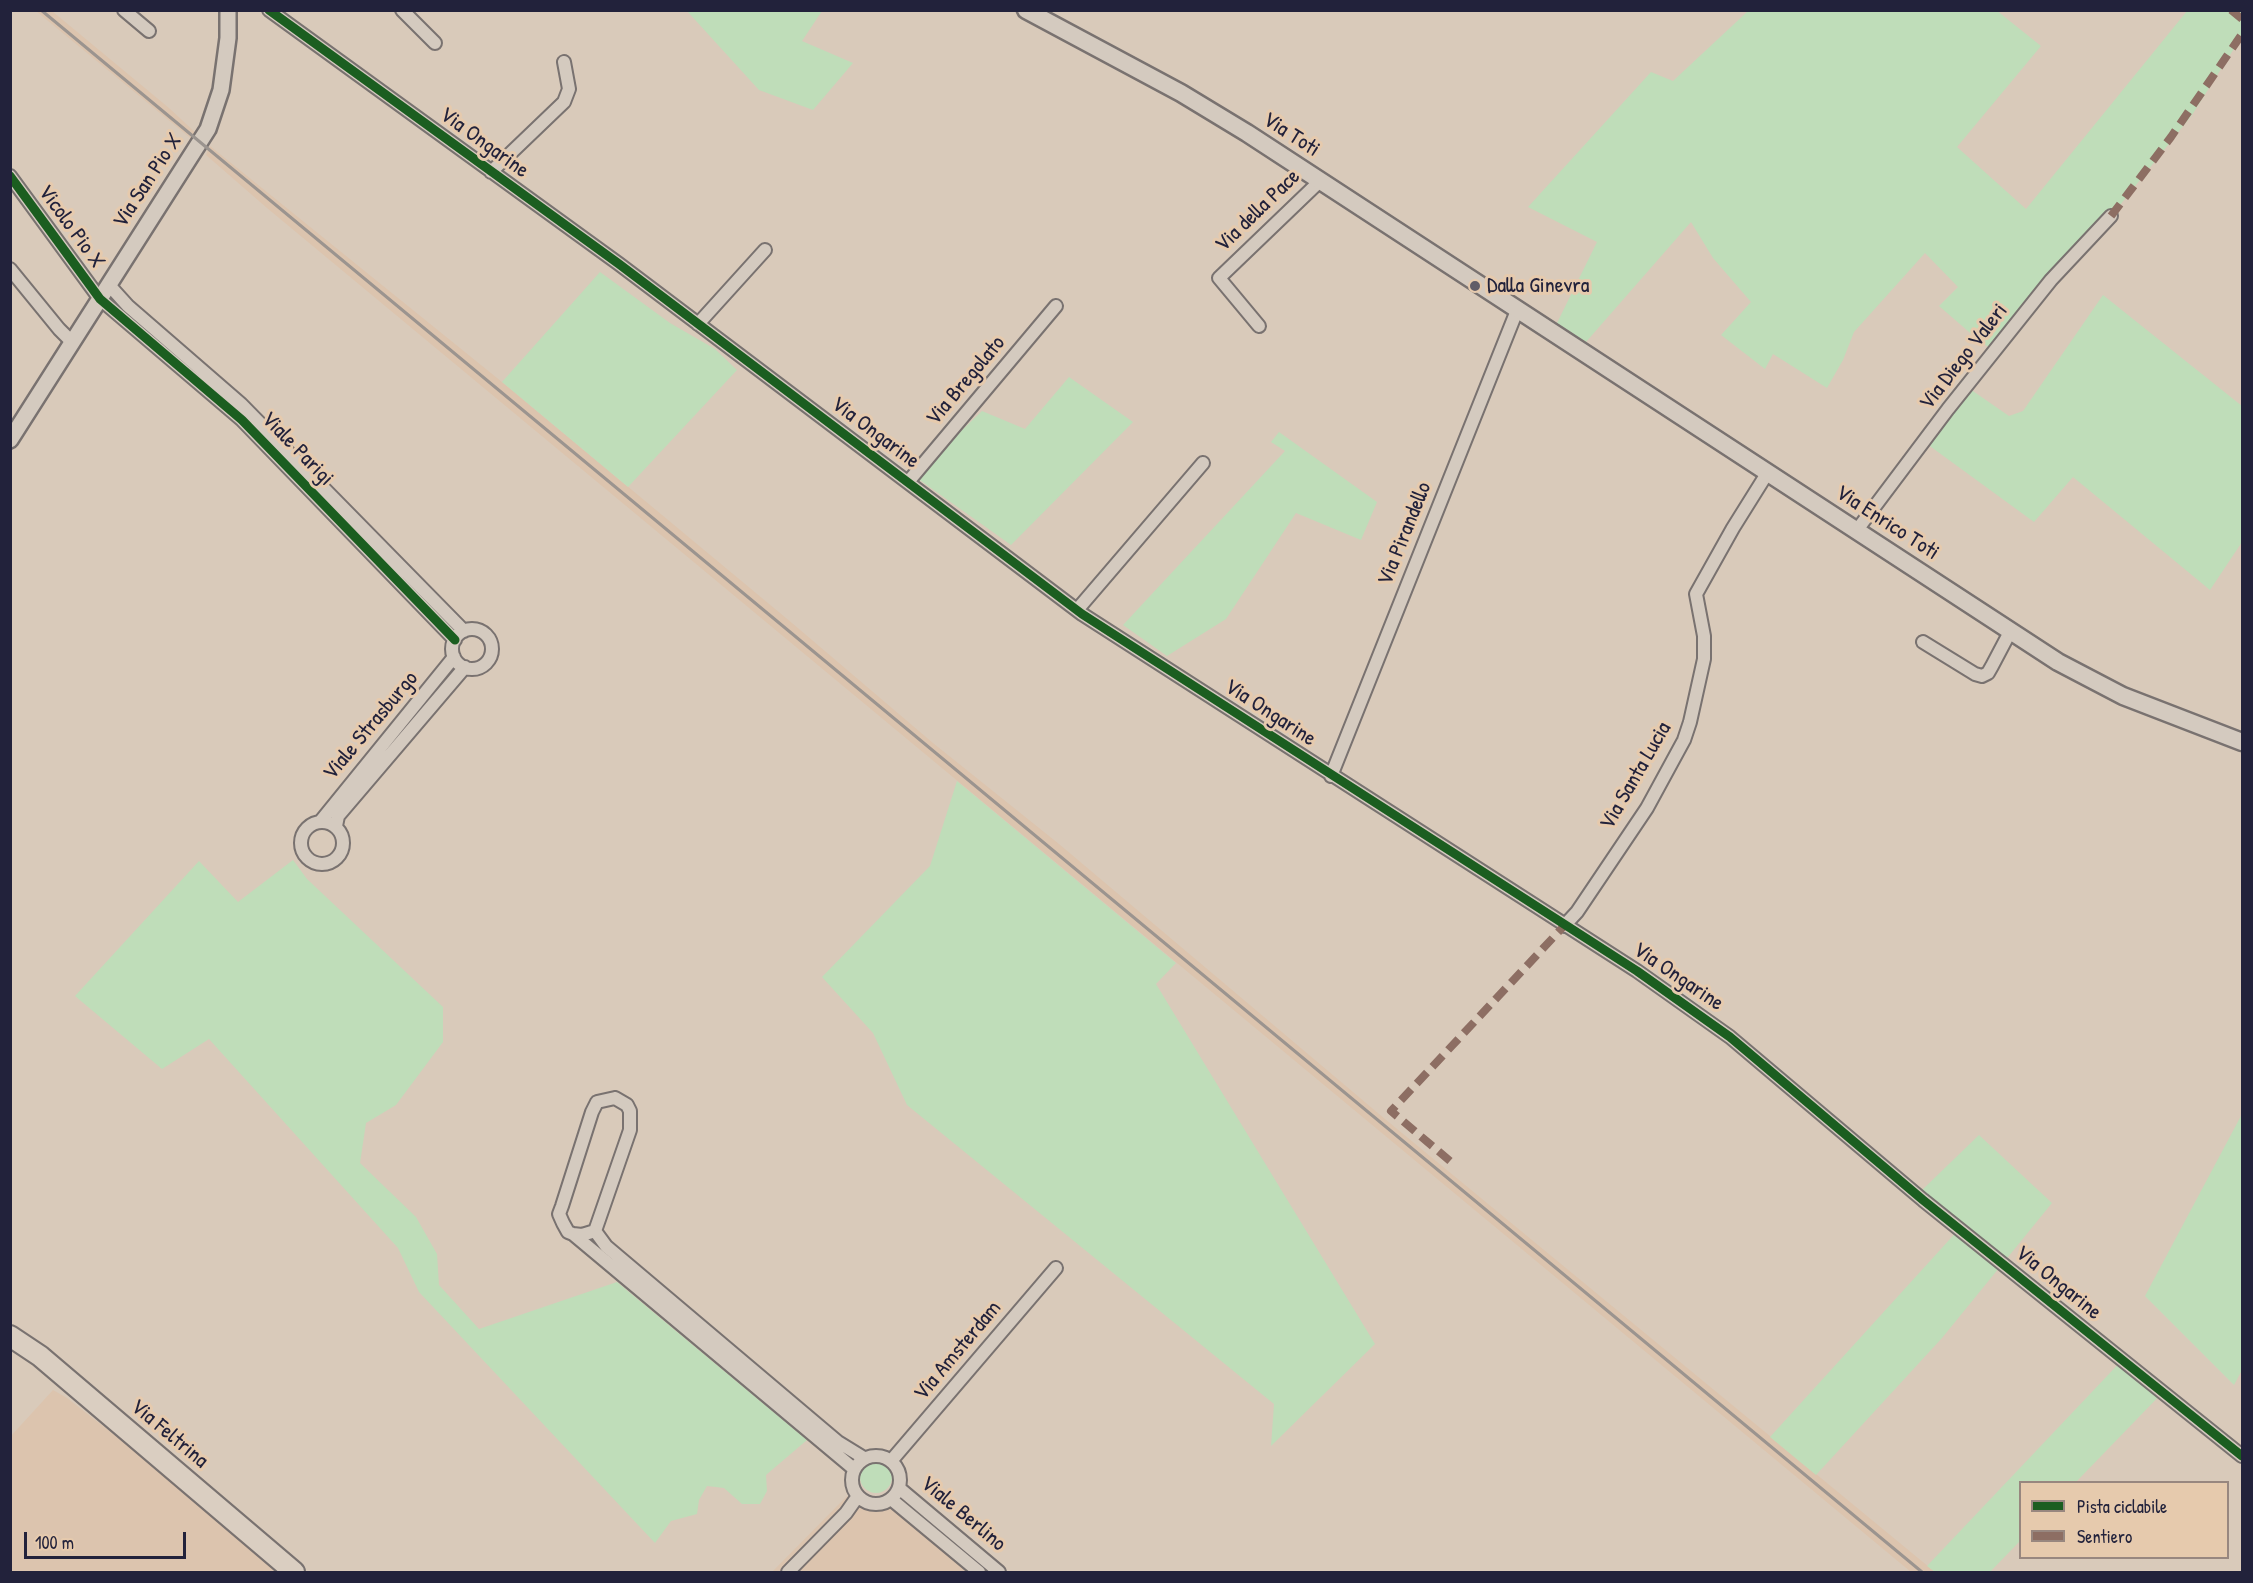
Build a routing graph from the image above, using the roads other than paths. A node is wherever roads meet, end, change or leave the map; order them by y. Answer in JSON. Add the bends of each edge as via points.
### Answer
{"nodes":[{"id":1,"x":124,"y":10,"type":"edge"},
{"id":2,"x":269,"y":10,"type":"edge"},
{"id":3,"x":402,"y":10,"type":"edge"},
{"id":4,"x":1026,"y":10,"type":"edge"},
{"id":5,"x":228,"y":17,"type":"edge"},
{"id":6,"x":148,"y":31,"type":"dead end"},
{"id":7,"x":435,"y":43,"type":"dead end"},
{"id":8,"x":564,"y":62,"type":"dead end"},
{"id":9,"x":491,"y":172,"type":"junction"},
{"id":10,"x":10,"y":177,"type":"edge"},
{"id":11,"x":1320,"y":181,"type":"junction"},
{"id":12,"x":2111,"y":216,"type":"dead end"},
{"id":13,"x":765,"y":250,"type":"dead end"},
{"id":14,"x":10,"y":269,"type":"edge"},
{"id":15,"x":109,"y":285,"type":"junction"},
{"id":16,"x":100,"y":299,"type":"junction"},
{"id":17,"x":1056,"y":306,"type":"dead end"},
{"id":18,"x":1520,"y":310,"type":"junction"},
{"id":19,"x":698,"y":324,"type":"junction"},
{"id":20,"x":1259,"y":326,"type":"dead end"},
{"id":21,"x":72,"y":342,"type":"junction"},
{"id":22,"x":10,"y":440,"type":"edge"},
{"id":23,"x":1203,"y":463,"type":"dead end"},
{"id":24,"x":1768,"y":472,"type":"junction"},
{"id":25,"x":908,"y":482,"type":"junction"},
{"id":26,"x":1857,"y":530,"type":"junction"},
{"id":27,"x":1077,"y":610,"type":"junction"},
{"id":28,"x":2012,"y":630,"type":"junction"},
{"id":29,"x":464,"y":631,"type":"junction"},
{"id":30,"x":454,"y":640,"type":"junction"},
{"id":31,"x":1923,"y":642,"type":"dead end"},
{"id":32,"x":454,"y":657,"type":"junction"},
{"id":33,"x":465,"y":667,"type":"junction"},
{"id":34,"x":2242,"y":742,"type":"edge"},
{"id":35,"x":1331,"y":776,"type":"junction"},
{"id":36,"x":320,"y":822,"type":"junction"},
{"id":37,"x":336,"y":826,"type":"junction"},
{"id":38,"x":1564,"y":926,"type":"junction"},
{"id":39,"x":595,"y":1231,"type":"junction"},
{"id":40,"x":573,"y":1234,"type":"junction"},
{"id":41,"x":1056,"y":1268,"type":"dead end"},
{"id":42,"x":10,"y":1336,"type":"edge"},
{"id":43,"x":2242,"y":1456,"type":"edge"},
{"id":44,"x":864,"y":1458,"type":"junction"},
{"id":45,"x":891,"y":1461,"type":"junction"},
{"id":46,"x":854,"y":1469,"type":"junction"},
{"id":47,"x":899,"y":1488,"type":"junction"},
{"id":48,"x":858,"y":1496,"type":"junction"},
{"id":49,"x":891,"y":1499,"type":"junction"},
{"id":50,"x":294,"y":1572,"type":"edge"},
{"id":51,"x":788,"y":1572,"type":"edge"},
{"id":52,"x":979,"y":1572,"type":"edge"},
{"id":53,"x":999,"y":1572,"type":"edge"}],
"edges":[{"from":1,"to":6,"type":"street"},
{"from":2,"to":9,"type":"street","name":"Via Ongarine"},
{"from":3,"to":7,"type":"street"},
{"from":4,"to":11,"type":"main road","name":"Via Toti","via":[[1181,93]]},
{"from":5,"to":15,"type":"street","name":"Via San Pio X","via":[[221,90],[208,129]]},
{"from":8,"to":9,"type":"street","via":[[569,89],[564,102]]},
{"from":9,"to":19,"type":"street","name":"Via Ongarine"},
{"from":10,"to":16,"type":"street","name":"Vicolo Pio X"},
{"from":11,"to":18,"type":"main road","name":"Via Toti"},
{"from":11,"to":20,"type":"street","name":"Via della Pace","via":[[1219,278]]},
{"from":12,"to":26,"type":"street","name":"Via Diego Valeri","via":[[2051,279]]},
{"from":13,"to":19,"type":"street"},
{"from":14,"to":21,"type":"street"},
{"from":15,"to":16,"type":"street","name":"Via San Pio X"},
{"from":15,"to":29,"type":"street","name":"Viale Parigi","via":[[241,404]]},
{"from":16,"to":21,"type":"street","name":"Via San Pio X"},
{"from":16,"to":30,"type":"street","name":"Viale Parigi","via":[[242,420]]},
{"from":17,"to":25,"type":"street","name":"Via Bregolato"},
{"from":18,"to":24,"type":"main road","name":"Via Enrico Toti"},
{"from":18,"to":35,"type":"street","name":"Via Pirandello"},
{"from":19,"to":25,"type":"street","name":"Via Ongarine"},
{"from":21,"to":22,"type":"street","name":"Via San Pio X"},
{"from":23,"to":27,"type":"street"},
{"from":24,"to":26,"type":"main road","name":"Via Enrico Toti"},
{"from":24,"to":38,"type":"street","name":"Via Santa Lucia","via":[[1696,594],[1704,659],[1684,740],[1647,808]]},
{"from":25,"to":27,"type":"street","name":"Via Ongarine"},
{"from":26,"to":28,"type":"main road","name":"Via Enrico Toti"},
{"from":27,"to":35,"type":"street","name":"Via Ongarine"},
{"from":28,"to":31,"type":"street","via":[[1988,673],[1982,676]]},
{"from":28,"to":34,"type":"main road","name":"Via Enrico Toti","via":[[2058,662],[2123,696]]},
{"from":29,"to":30,"type":"street"},
{"from":29,"to":33,"type":"street","name":"Viale Parigi","via":[[475,629],[485,634],[492,651],[481,666]]},
{"from":30,"to":32,"type":"street"},
{"from":32,"to":33,"type":"street"},
{"from":32,"to":36,"type":"street","name":"Viale Strasburgo"},
{"from":33,"to":37,"type":"street","name":"Viale Strasburgo","via":[[338,816]]},
{"from":35,"to":38,"type":"street","name":"Via Ongarine"},
{"from":36,"to":37,"type":"street"},
{"from":36,"to":37,"type":"street","name":"Viale Strasburgo","via":[[304,831],[301,845],[307,858],[320,864],[332,862],[343,850],[343,837]]},
{"from":38,"to":43,"type":"street","name":"Via Ongarine","via":[[1637,971],[1730,1037],[1923,1200]]},
{"from":39,"to":40,"type":"street"},
{"from":39,"to":40,"type":"street","via":[[630,1130],[629,1108],[615,1098],[597,1102],[561,1206],[562,1223]]},
{"from":39,"to":44,"type":"street","via":[[606,1246],[838,1442]]},
{"from":40,"to":46,"type":"street"},
{"from":41,"to":45,"type":"street","name":"Via Amsterdam"},
{"from":42,"to":50,"type":"main road","name":"Via Feltrina","via":[[40,1356]]},
{"from":44,"to":45,"type":"street","via":[[878,1455]]},
{"from":44,"to":46,"type":"street"},
{"from":45,"to":47,"type":"street","name":"Viale Berlino","via":[[899,1473]]},
{"from":46,"to":48,"type":"street","via":[[852,1483]]},
{"from":47,"to":49,"type":"street","name":"Viale Berlino"},
{"from":47,"to":53,"type":"street","name":"Viale Berlino"},
{"from":48,"to":49,"type":"street","name":"Viale Berlino","via":[[871,1504]]},
{"from":48,"to":51,"type":"street","via":[[846,1514]]},
{"from":49,"to":52,"type":"street","name":"Viale Berlino"}]}
